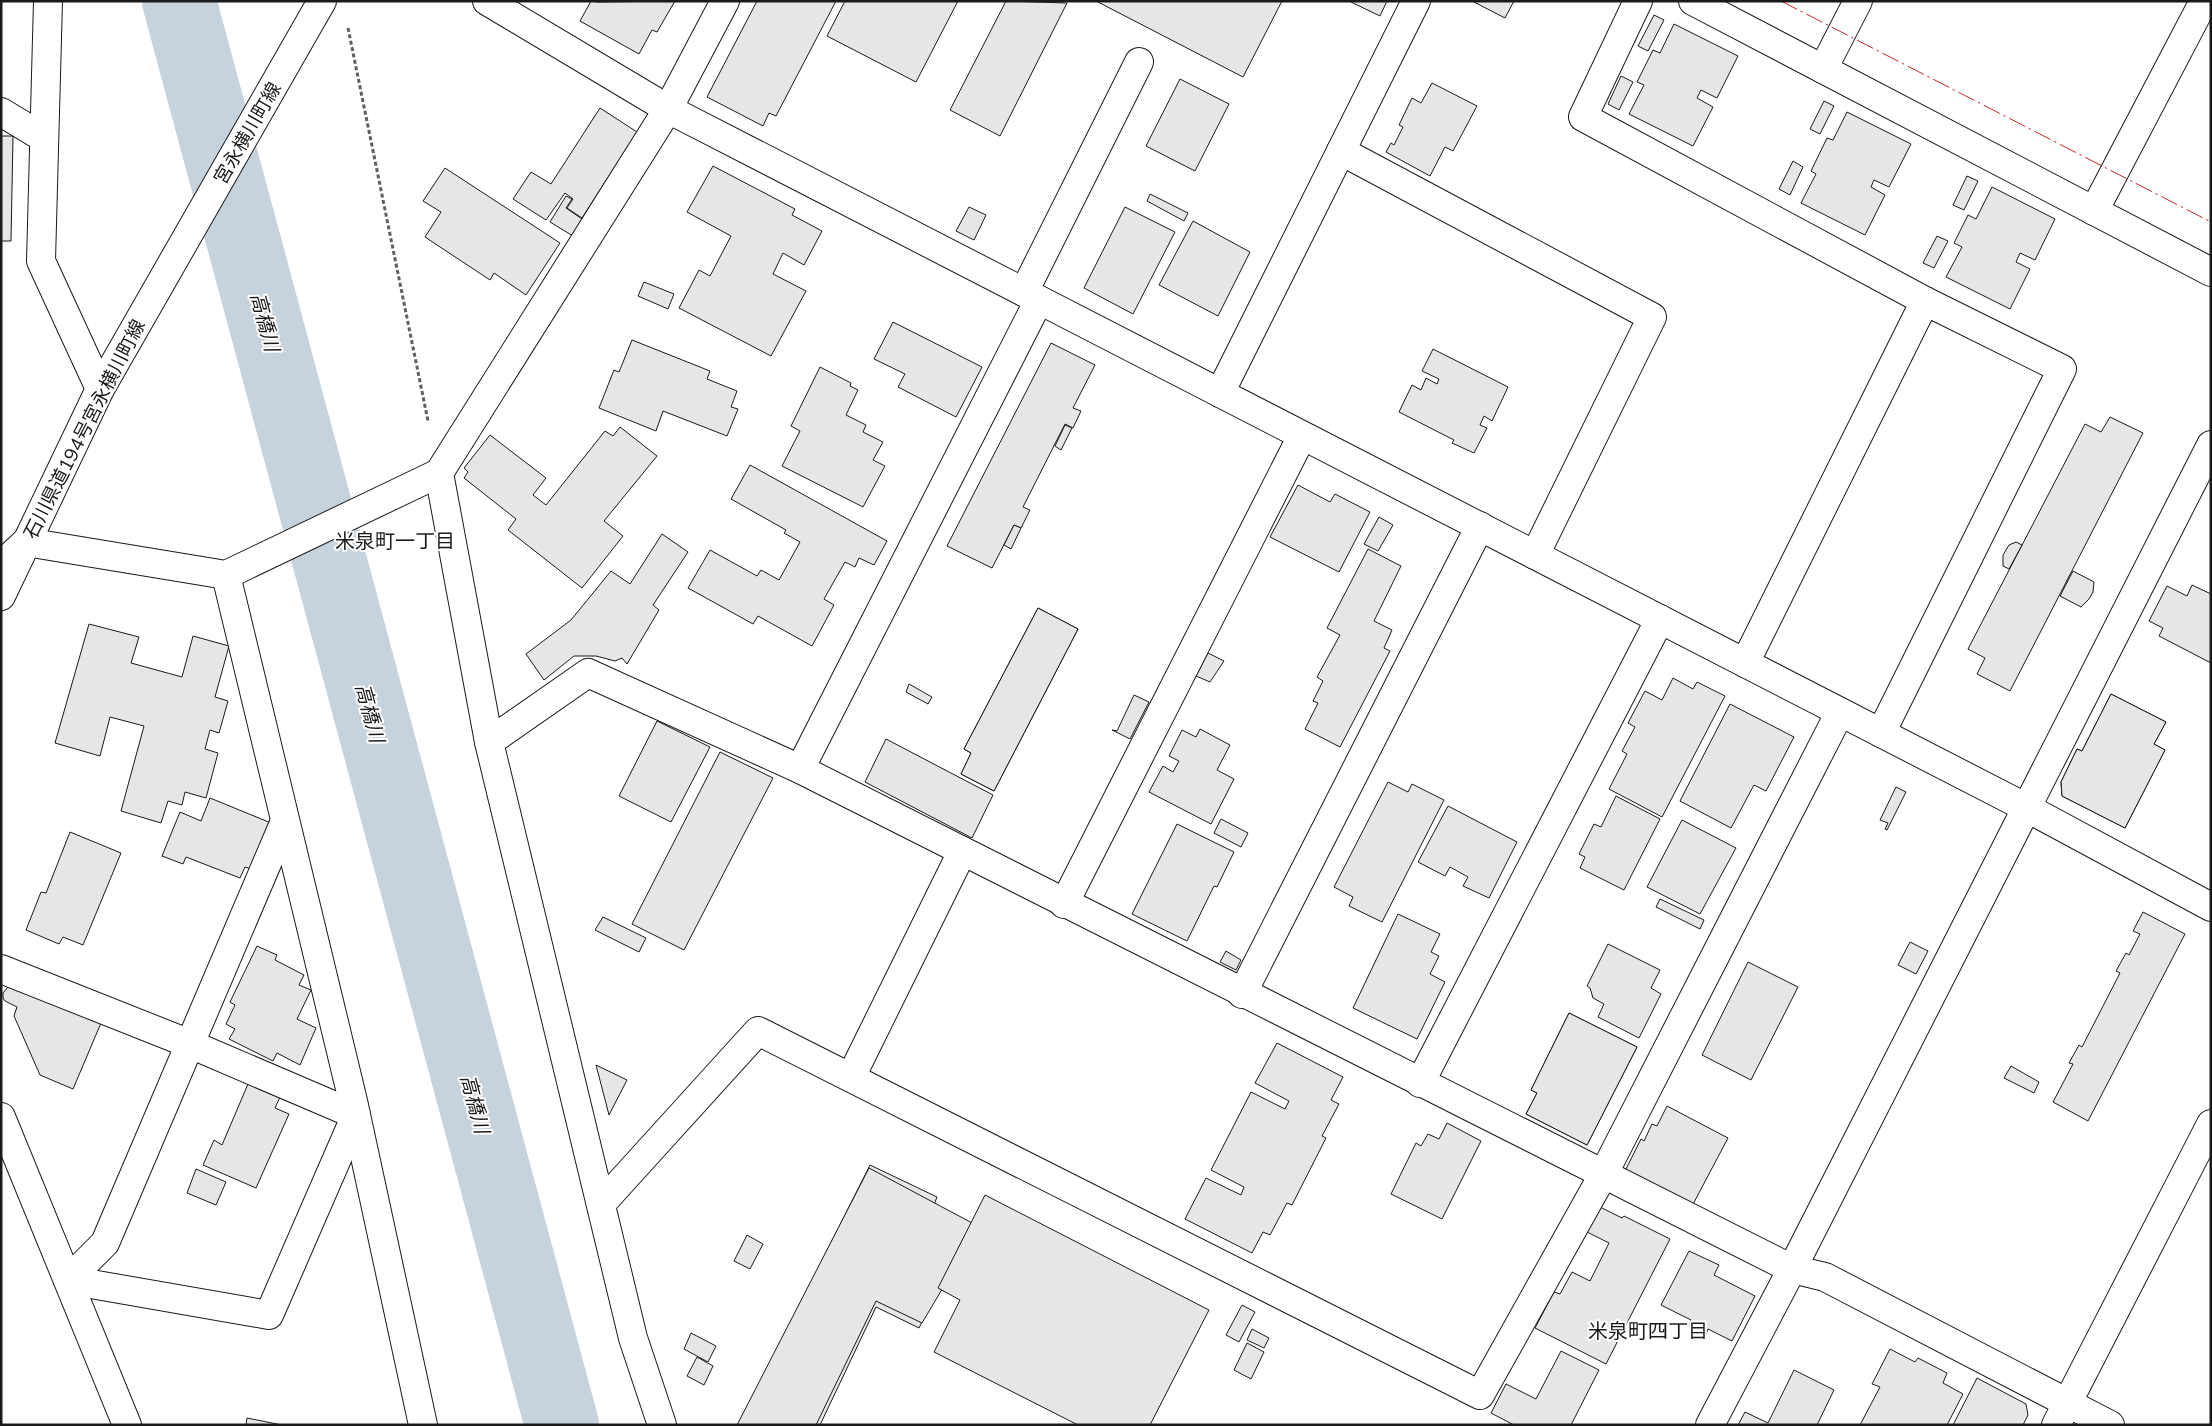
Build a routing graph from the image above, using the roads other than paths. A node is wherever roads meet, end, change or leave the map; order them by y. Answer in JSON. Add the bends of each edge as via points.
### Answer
{"nodes":[{"id":1,"x":48,"y":1,"type":"edge"},
{"id":2,"x":322,"y":1,"type":"edge"},
{"id":3,"x":487,"y":1,"type":"edge"},
{"id":4,"x":725,"y":1,"type":"edge"},
{"id":5,"x":1416,"y":1,"type":"edge"},
{"id":6,"x":1638,"y":1,"type":"edge"},
{"id":7,"x":1692,"y":1,"type":"edge"},
{"id":8,"x":1858,"y":1,"type":"edge"},
{"id":9,"x":2204,"y":1,"type":"edge"},
{"id":10,"x":1139,"y":62,"type":"dead end"},
{"id":11,"x":1823,"y":69,"type":"junction"},
{"id":12,"x":668,"y":109,"type":"junction"},
{"id":13,"x":1,"y":112,"type":"edge"},
{"id":14,"x":44,"y":138,"type":"junction"},
{"id":15,"x":1342,"y":151,"type":"junction"},
{"id":16,"x":2094,"y":211,"type":"junction"},
{"id":17,"x":171,"y":264,"type":"joint"},
{"id":18,"x":2211,"y":272,"type":"edge"},
{"id":19,"x":1032,"y":296,"type":"junction"},
{"id":20,"x":1925,"y":301,"type":"junction"},
{"id":21,"x":100,"y":389,"type":"junction"},
{"id":22,"x":1220,"y":393,"type":"junction"},
{"id":23,"x":1302,"y":436,"type":"junction"},
{"id":24,"x":2211,"y":445,"type":"edge"},
{"id":25,"x":439,"y":474,"type":"junction"},
{"id":26,"x":1480,"y":526,"type":"junction"},
{"id":27,"x":26,"y":542,"type":"junction"},
{"id":28,"x":1535,"y":555,"type":"junction"},
{"id":29,"x":1,"y":565,"type":"edge"},
{"id":30,"x":235,"y":570,"type":"junction"},
{"id":31,"x":1,"y":596,"type":"edge"},
{"id":32,"x":1660,"y":619,"type":"junction"},
{"id":33,"x":1745,"y":664,"type":"junction"},
{"id":34,"x":1840,"y":712,"type":"junction"},
{"id":35,"x":1881,"y":733,"type":"junction"},
{"id":36,"x":489,"y":742,"type":"junction"},
{"id":37,"x":800,"y":769,"type":"junction"},
{"id":38,"x":2027,"y":808,"type":"junction"},
{"id":39,"x":284,"y":821,"type":"junction"},
{"id":40,"x":962,"y":852,"type":"junction"},
{"id":41,"x":1064,"y":904,"type":"junction"},
{"id":42,"x":2210,"y":904,"type":"edge"},
{"id":43,"x":1,"y":968,"type":"edge"},
{"id":44,"x":1242,"y":994,"type":"junction"},
{"id":45,"x":190,"y":1044,"type":"junction"},
{"id":46,"x":851,"y":1077,"type":"junction"},
{"id":47,"x":1420,"y":1083,"type":"junction"},
{"id":48,"x":356,"y":1115,"type":"junction"},
{"id":49,"x":1,"y":1117,"type":"edge"},
{"id":50,"x":2211,"y":1124,"type":"edge"},
{"id":51,"x":12,"y":1165,"type":"edge"},
{"id":52,"x":1603,"y":1175,"type":"junction"},
{"id":53,"x":601,"y":1204,"type":"junction"},
{"id":54,"x":1792,"y":1269,"type":"junction"},
{"id":55,"x":68,"y":1280,"type":"junction"},
{"id":56,"x":2062,"y":1414,"type":"edge"},
{"id":57,"x":127,"y":1425,"type":"edge"},
{"id":58,"x":422,"y":1425,"type":"edge"},
{"id":59,"x":662,"y":1425,"type":"edge"},
{"id":60,"x":1710,"y":1425,"type":"edge"},
{"id":61,"x":2110,"y":1425,"type":"edge"}],
"edges":[{"from":1,"to":14,"type":"main road"},
{"from":2,"to":17,"type":"main road","name":"宮永横川町線"},
{"from":3,"to":12,"type":"main road"},
{"from":4,"to":12,"type":"main road"},
{"from":5,"to":15,"type":"main road"},
{"from":6,"to":20,"type":"main road","via":[[1583,117]]},
{"from":7,"to":11,"type":"main road"},
{"from":8,"to":11,"type":"main road"},
{"from":9,"to":16,"type":"main road"},
{"from":10,"to":19,"type":"main road"},
{"from":11,"to":16,"type":"main road"},
{"from":12,"to":19,"type":"main road"},
{"from":12,"to":25,"type":"main road"},
{"from":13,"to":14,"type":"main road"},
{"from":14,"to":21,"type":"main road","via":[[41,261]]},
{"from":15,"to":22,"type":"main road"},
{"from":15,"to":28,"type":"main road","via":[[1652,317]]},
{"from":16,"to":18,"type":"main road"},
{"from":17,"to":21,"type":"main road","name":"石川県道194号宮永横川町線"},
{"from":19,"to":22,"type":"main road"},
{"from":19,"to":37,"type":"main road"},
{"from":20,"to":33,"type":"main road"},
{"from":20,"to":35,"type":"main road","via":[[2062,369]]},
{"from":21,"to":27,"type":"main road","name":"石川県道194号宮永横川町線"},
{"from":22,"to":23,"type":"main road"},
{"from":23,"to":26,"type":"main road"},
{"from":23,"to":41,"type":"main road"},
{"from":24,"to":38,"type":"main road"},
{"from":25,"to":30,"type":"main road"},
{"from":25,"to":36,"type":"main road"},
{"from":26,"to":28,"type":"main road"},
{"from":26,"to":44,"type":"main road"},
{"from":27,"to":29,"type":"main road"},
{"from":27,"to":30,"type":"main road"},
{"from":27,"to":31,"type":"main road","name":"石川県道194号宮永横川町線"},
{"from":28,"to":32,"type":"main road"},
{"from":30,"to":39,"type":"main road"},
{"from":32,"to":33,"type":"main road"},
{"from":32,"to":47,"type":"main road"},
{"from":33,"to":34,"type":"main road"},
{"from":34,"to":35,"type":"main road"},
{"from":34,"to":52,"type":"main road"},
{"from":35,"to":38,"type":"main road"},
{"from":36,"to":37,"type":"main road","via":[[588,673]]},
{"from":36,"to":53,"type":"main road"},
{"from":37,"to":40,"type":"main road"},
{"from":38,"to":42,"type":"main road"},
{"from":38,"to":54,"type":"main road"},
{"from":39,"to":45,"type":"main road"},
{"from":39,"to":48,"type":"main road"},
{"from":40,"to":41,"type":"main road"},
{"from":40,"to":46,"type":"main road"},
{"from":41,"to":44,"type":"main road"},
{"from":43,"to":45,"type":"main road"},
{"from":44,"to":47,"type":"main road"},
{"from":45,"to":48,"type":"main road"},
{"from":45,"to":55,"type":"main road","via":[[104,1243]]},
{"from":46,"to":52,"type":"main road","via":[[1480,1395]]},
{"from":46,"to":53,"type":"main road","via":[[758,1031]]},
{"from":47,"to":52,"type":"main road"},
{"from":48,"to":55,"type":"main road","via":[[268,1315]]},
{"from":48,"to":58,"type":"main road"},
{"from":49,"to":51,"type":"main road"},
{"from":50,"to":56,"type":"main road"},
{"from":51,"to":55,"type":"main road"},
{"from":52,"to":54,"type":"main road"},
{"from":53,"to":59,"type":"main road","via":[[633,1338]]},
{"from":54,"to":56,"type":"main road","via":[[1825,1277]]},
{"from":54,"to":60,"type":"main road"},
{"from":55,"to":57,"type":"main road"},
{"from":56,"to":61,"type":"main road"}]}
